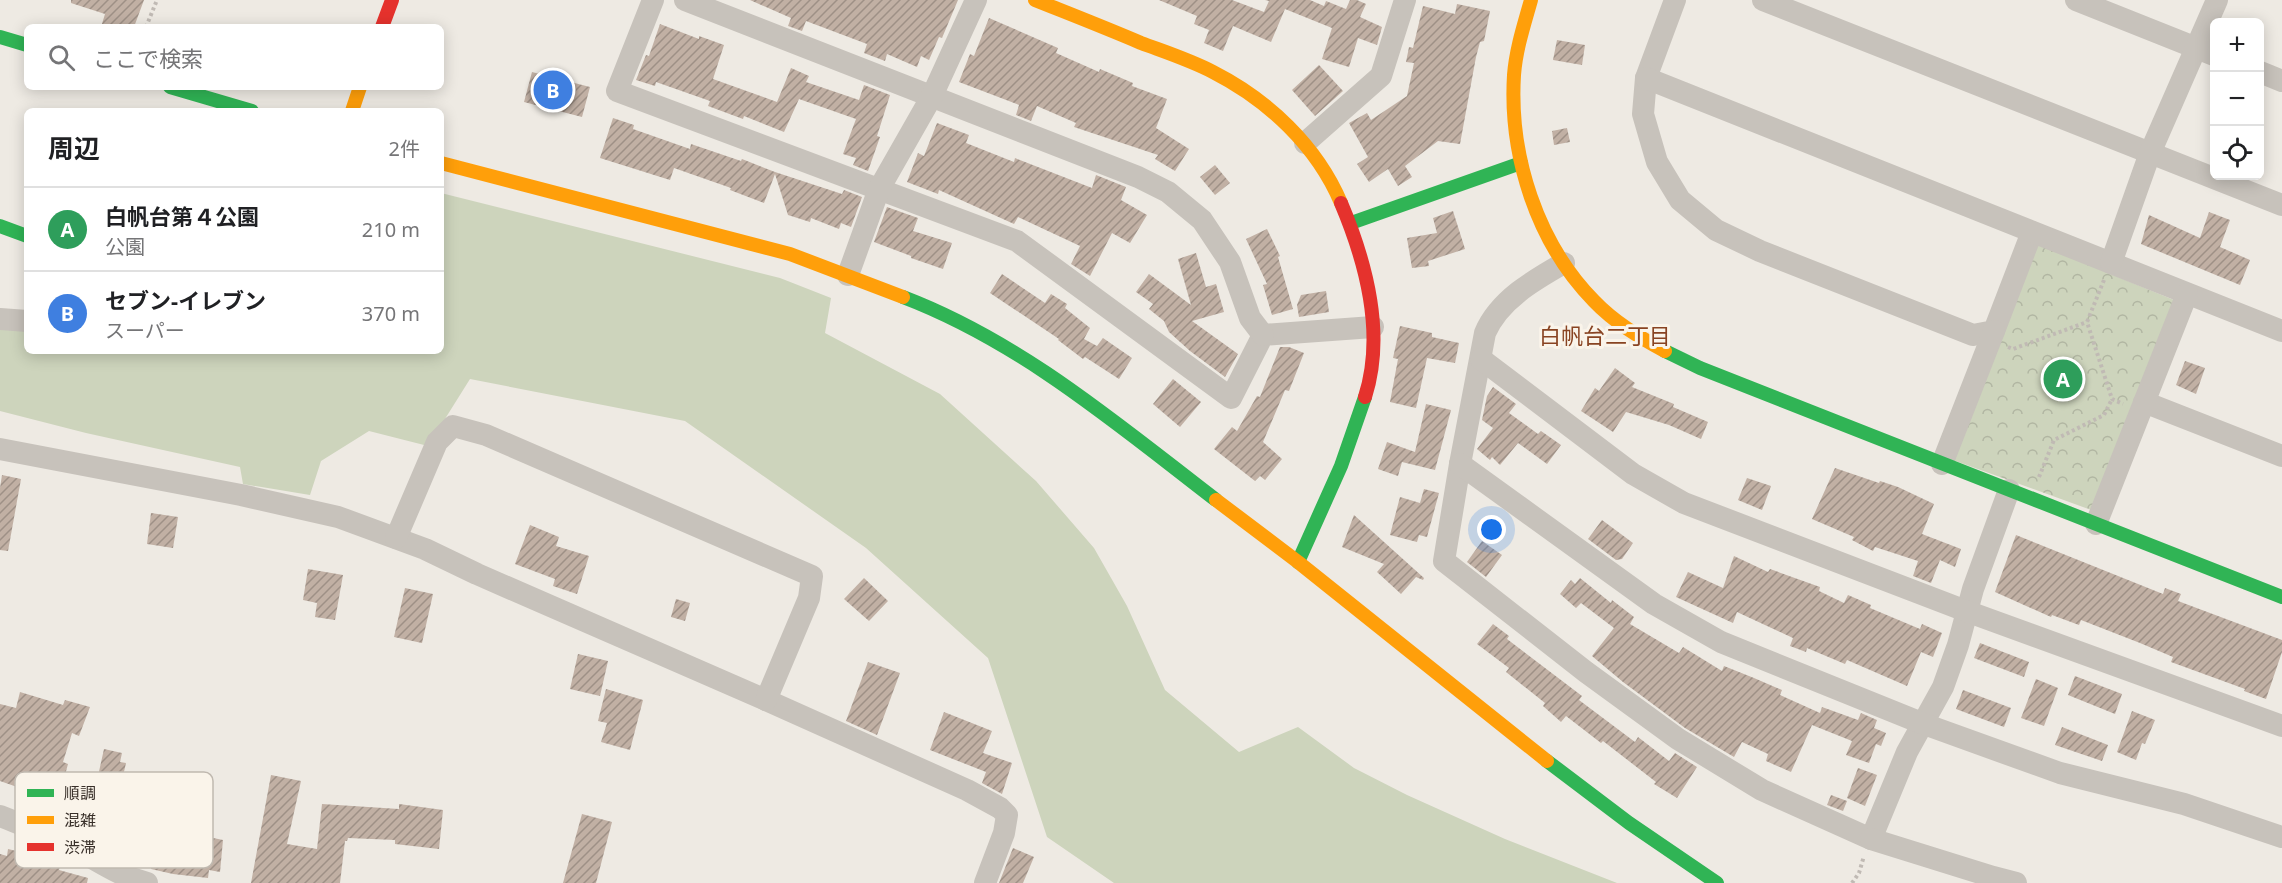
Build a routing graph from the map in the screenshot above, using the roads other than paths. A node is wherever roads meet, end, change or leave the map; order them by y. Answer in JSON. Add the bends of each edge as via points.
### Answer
{"nodes":[{"id":1,"x":392,"y":0,"type":"edge"},
{"id":2,"x":653,"y":0,"type":"edge"},
{"id":3,"x":685,"y":0,"type":"edge"},
{"id":4,"x":976,"y":0,"type":"edge"},
{"id":5,"x":1035,"y":0,"type":"edge"},
{"id":6,"x":1532,"y":0,"type":"edge"},
{"id":7,"x":1675,"y":0,"type":"edge"},
{"id":8,"x":1762,"y":0,"type":"edge"},
{"id":9,"x":2076,"y":0,"type":"edge"},
{"id":10,"x":2217,"y":0,"type":"edge"},
{"id":11,"x":1398,"y":2,"type":"edge"},
{"id":12,"x":383,"y":24,"type":"edge"},
{"id":13,"x":0,"y":37,"type":"edge"},
{"id":14,"x":24,"y":44,"type":"edge"},
{"id":15,"x":2205,"y":51,"type":"edge"},
{"id":16,"x":2264,"y":74,"type":"edge"},
{"id":17,"x":1646,"y":78,"type":"junction"},
{"id":18,"x":2282,"y":81,"type":"edge"},
{"id":19,"x":180,"y":90,"type":"edge"},
{"id":20,"x":359,"y":90,"type":"edge"},
{"id":21,"x":932,"y":96,"type":"junction"},
{"id":22,"x":242,"y":108,"type":"edge"},
{"id":23,"x":353,"y":108,"type":"edge"},
{"id":24,"x":1305,"y":143,"type":"junction"},
{"id":25,"x":2150,"y":153,"type":"junction"},
{"id":26,"x":1521,"y":163,"type":"junction"},
{"id":27,"x":444,"y":164,"type":"edge"},
{"id":28,"x":879,"y":189,"type":"junction"},
{"id":29,"x":2282,"y":205,"type":"edge"},
{"id":30,"x":1351,"y":223,"type":"junction"},
{"id":31,"x":0,"y":226,"type":"edge"},
{"id":32,"x":2032,"y":232,"type":"junction"},
{"id":33,"x":24,"y":235,"type":"edge"},
{"id":34,"x":1564,"y":263,"type":"junction"},
{"id":35,"x":2111,"y":263,"type":"junction"},
{"id":36,"x":848,"y":275,"type":"junction"},
{"id":37,"x":2187,"y":294,"type":"junction"},
{"id":38,"x":0,"y":319,"type":"edge"},
{"id":39,"x":24,"y":321,"type":"edge"},
{"id":40,"x":1373,"y":327,"type":"junction"},
{"id":41,"x":2282,"y":331,"type":"edge"},
{"id":42,"x":1263,"y":335,"type":"junction"},
{"id":43,"x":1992,"y":336,"type":"junction"},
{"id":44,"x":1481,"y":359,"type":"junction"},
{"id":45,"x":2142,"y":406,"type":"junction"},
{"id":46,"x":0,"y":449,"type":"edge"},
{"id":47,"x":2282,"y":456,"type":"edge"},
{"id":48,"x":1460,"y":464,"type":"junction"},
{"id":49,"x":1942,"y":464,"type":"junction"},
{"id":50,"x":2020,"y":495,"type":"junction"},
{"id":51,"x":2096,"y":524,"type":"junction"},
{"id":52,"x":396,"y":538,"type":"junction"},
{"id":53,"x":1298,"y":562,"type":"junction"},
{"id":54,"x":2282,"y":597,"type":"edge"},
{"id":55,"x":1966,"y":611,"type":"junction"},
{"id":56,"x":766,"y":700,"type":"junction"},
{"id":57,"x":1924,"y":724,"type":"junction"},
{"id":58,"x":2282,"y":726,"type":"edge"},
{"id":59,"x":0,"y":816,"type":"edge"},
{"id":60,"x":15,"y":822,"type":"edge"},
{"id":61,"x":2282,"y":837,"type":"edge"},
{"id":62,"x":1871,"y":839,"type":"junction"},
{"id":63,"x":107,"y":868,"type":"edge"},
{"id":64,"x":147,"y":883,"type":"edge"},
{"id":65,"x":985,"y":883,"type":"edge"},
{"id":66,"x":1717,"y":883,"type":"edge"},
{"id":67,"x":2016,"y":883,"type":"edge"}],
"edges":[{"from":1,"to":12,"type":"street"},
{"from":2,"to":28,"type":"street","via":[[617,92]]},
{"from":3,"to":21,"type":"street"},
{"from":4,"to":21,"type":"street"},
{"from":5,"to":24,"type":"street","via":[[1235,83],[1261,100]]},
{"from":6,"to":26,"type":"street","via":[[1514,74],[1513,114]]},
{"from":7,"to":17,"type":"street"},
{"from":8,"to":25,"type":"street"},
{"from":9,"to":15,"type":"street"},
{"from":10,"to":15,"type":"street"},
{"from":11,"to":24,"type":"street","via":[[1381,76]]},
{"from":13,"to":14,"type":"street"},
{"from":15,"to":25,"type":"street"},
{"from":16,"to":18,"type":"street"},
{"from":17,"to":32,"type":"street"},
{"from":17,"to":43,"type":"street","via":[[1643,114],[1657,162],[1680,200],[1716,230],[1973,335]]},
{"from":19,"to":22,"type":"street"},
{"from":20,"to":23,"type":"street"},
{"from":21,"to":28,"type":"street"},
{"from":21,"to":42,"type":"street","via":[[1168,192],[1202,220],[1230,262],[1250,318]]},
{"from":24,"to":30,"type":"street","via":[[1330,179]]},
{"from":25,"to":29,"type":"street"},
{"from":25,"to":35,"type":"street"},
{"from":26,"to":30,"type":"street"},
{"from":26,"to":34,"type":"street","via":[[1536,211]]},
{"from":27,"to":36,"type":"street","via":[[790,254]]},
{"from":28,"to":36,"type":"street"},
{"from":28,"to":42,"type":"street","via":[[1017,241],[1231,398]]},
{"from":30,"to":40,"type":"street","via":[[1365,268]]},
{"from":31,"to":33,"type":"street"},
{"from":32,"to":35,"type":"street"},
{"from":32,"to":43,"type":"street"},
{"from":34,"to":44,"type":"street","via":[[1492,316]]},
{"from":34,"to":49,"type":"street","via":[[1583,290],[1628,330],[1667,353]]},
{"from":35,"to":37,"type":"street"},
{"from":36,"to":53,"type":"street","via":[[986,335],[1046,371]]},
{"from":37,"to":41,"type":"street"},
{"from":37,"to":45,"type":"street"},
{"from":38,"to":39,"type":"street"},
{"from":40,"to":42,"type":"street"},
{"from":40,"to":53,"type":"street","via":[[1372,372],[1354,433]]},
{"from":43,"to":49,"type":"street"},
{"from":44,"to":48,"type":"street"},
{"from":44,"to":55,"type":"street","via":[[1633,474],[1684,503]]},
{"from":45,"to":47,"type":"street"},
{"from":45,"to":51,"type":"street"},
{"from":46,"to":52,"type":"street","via":[[252,497],[338,517]]},
{"from":48,"to":57,"type":"street","via":[[1654,604],[1721,642]]},
{"from":48,"to":62,"type":"street","via":[[1444,561],[1678,739],[1762,790]]},
{"from":49,"to":50,"type":"street"},
{"from":50,"to":51,"type":"street"},
{"from":50,"to":55,"type":"street"},
{"from":51,"to":54,"type":"street"},
{"from":52,"to":56,"type":"street"},
{"from":52,"to":56,"type":"street","via":[[437,442],[453,426],[486,435],[801,571],[812,576],[809,598]]},
{"from":53,"to":66,"type":"street","via":[[1565,776]]},
{"from":55,"to":57,"type":"street","via":[[1943,687]]},
{"from":55,"to":58,"type":"street"},
{"from":56,"to":65,"type":"street","via":[[1000,808],[1007,814],[1004,833]]},
{"from":57,"to":61,"type":"street","via":[[2060,772],[2184,804]]},
{"from":57,"to":62,"type":"street","via":[[1907,752]]},
{"from":59,"to":60,"type":"street"},
{"from":62,"to":67,"type":"street"},
{"from":63,"to":64,"type":"street"}]}
